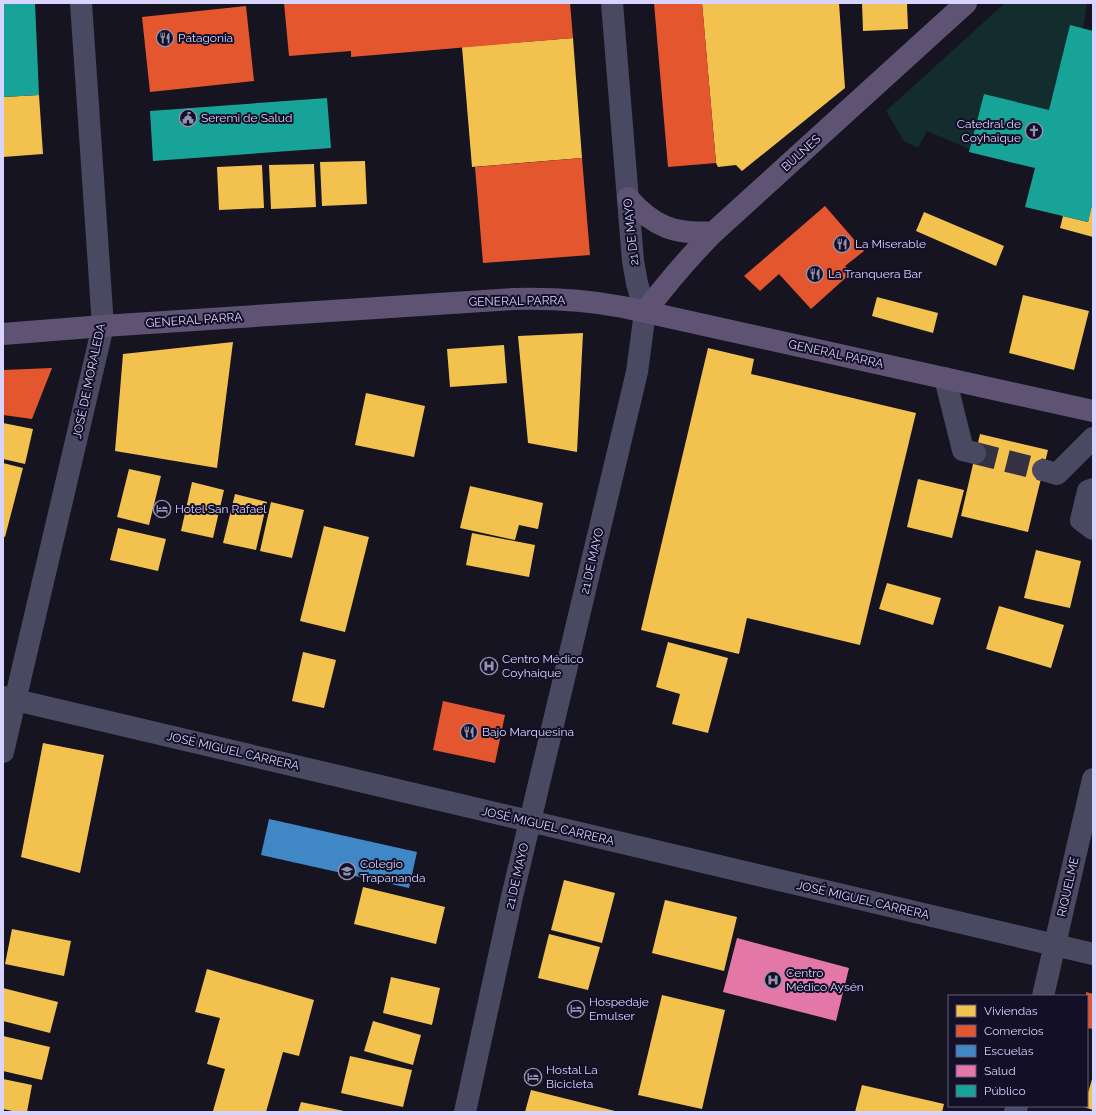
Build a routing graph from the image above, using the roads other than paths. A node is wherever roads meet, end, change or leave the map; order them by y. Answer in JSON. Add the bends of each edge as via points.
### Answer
{"nodes":[{"id":1,"x":81,"y":3,"type":"edge"},
{"id":2,"x":612,"y":3,"type":"edge"},
{"id":3,"x":966,"y":3,"type":"edge"},
{"id":4,"x":628,"y":198,"type":"junction"},
{"id":5,"x":714,"y":232,"type":"junction"},
{"id":6,"x":645,"y":312,"type":"junction"},
{"id":7,"x":103,"y":326,"type":"junction"},
{"id":8,"x":3,"y":334,"type":"edge"},
{"id":9,"x":945,"y":378,"type":"junction"},
{"id":10,"x":1093,"y":411,"type":"edge"},
{"id":11,"x":1093,"y":438,"type":"edge"},
{"id":12,"x":975,"y":453,"type":"tunnel mouth"},
{"id":13,"x":1090,"y":490,"type":"edge"},
{"id":14,"x":1093,"y":529,"type":"edge"},
{"id":15,"x":9,"y":698,"type":"edge"},
{"id":16,"x":3,"y":752,"type":"edge"},
{"id":17,"x":1093,"y":779,"type":"edge"},
{"id":18,"x":530,"y":822,"type":"junction"},
{"id":19,"x":1055,"y":945,"type":"junction"},
{"id":20,"x":1093,"y":954,"type":"edge"},
{"id":21,"x":1043,"y":995,"type":"edge"},
{"id":22,"x":464,"y":1112,"type":"edge"}],
"edges":[{"from":1,"to":7,"type":"street","name":"JOSÉ DE MORALEDA"},
{"from":2,"to":4,"type":"street","name":"21 DE MAYO"},
{"from":3,"to":5,"type":"main road","name":"BULNES"},
{"from":4,"to":5,"type":"main road","via":[[639,211],[669,228],[684,232]]},
{"from":4,"to":6,"type":"street","name":"21 DE MAYO","via":[[633,261]]},
{"from":5,"to":6,"type":"main road","name":"BULNES","via":[[692,254]]},
{"from":6,"to":7,"type":"main road","name":"GENERAL PARRA","via":[[596,302],[541,298]]},
{"from":6,"to":9,"type":"main road","name":"GENERAL PARRA"},
{"from":6,"to":18,"type":"street","name":"21 DE MAYO","via":[[637,372]]},
{"from":7,"to":8,"type":"main road","name":"GENERAL PARRA"},
{"from":7,"to":15,"type":"street","name":"JOSÉ DE MORALEDA"},
{"from":9,"to":10,"type":"main road","name":"GENERAL PARRA"},
{"from":9,"to":12,"type":"street","via":[[963,450]]},
{"from":11,"to":13,"type":"street","via":[[1050,472]]},
{"from":13,"to":14,"type":"street","via":[[1081,520]]},
{"from":15,"to":16,"type":"street","name":"JOSÉ DE MORALEDA"},
{"from":15,"to":18,"type":"street","name":"JOSÉ MIGUEL CARRERA"},
{"from":17,"to":19,"type":"street","name":"RIQUELME"},
{"from":18,"to":19,"type":"street","name":"JOSÉ MIGUEL CARRERA"},
{"from":18,"to":22,"type":"street","name":"21 DE MAYO"},
{"from":19,"to":20,"type":"street","name":"JOSÉ MIGUEL CARRERA"},
{"from":19,"to":21,"type":"street","name":"RIQUELME"}]}
